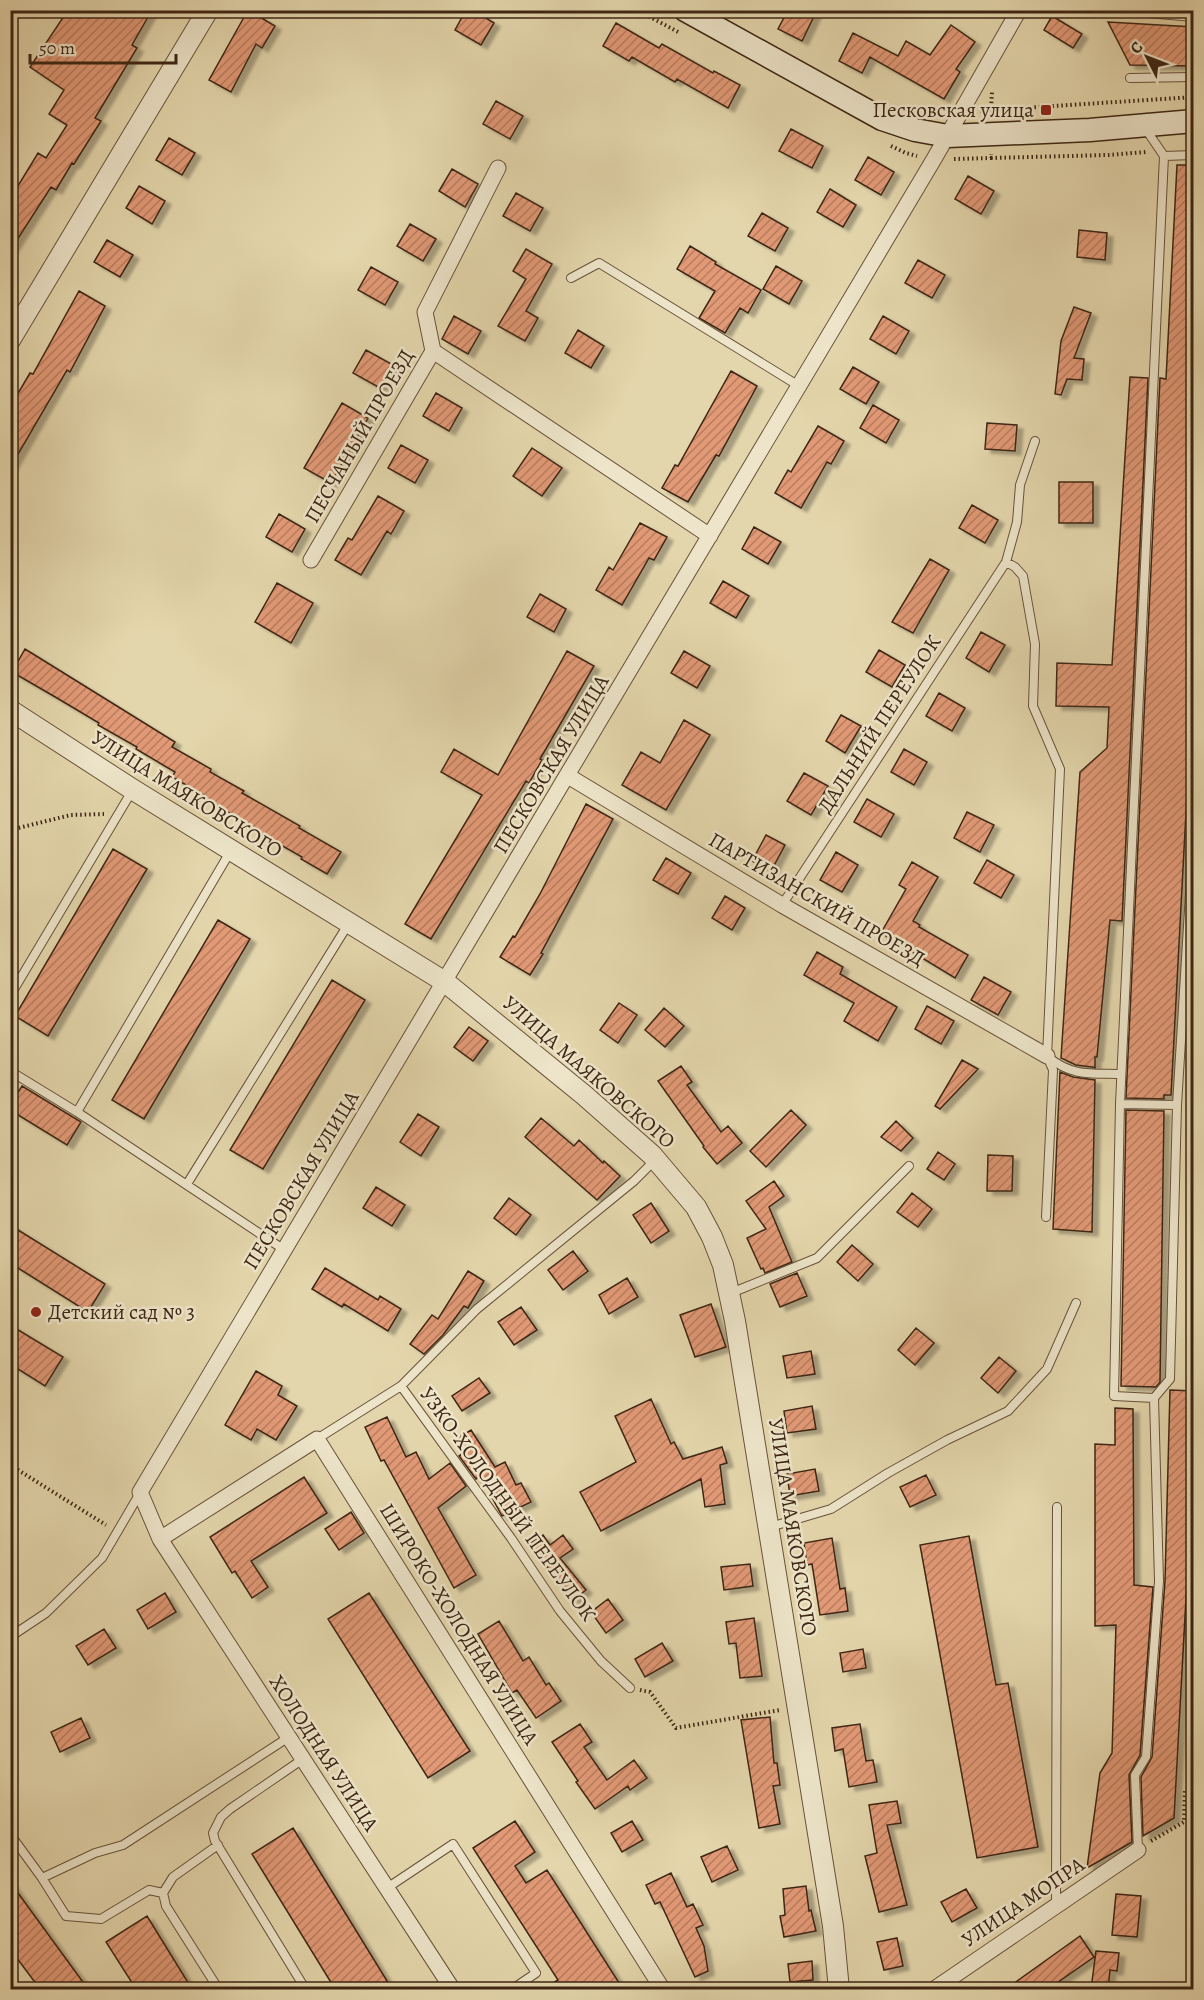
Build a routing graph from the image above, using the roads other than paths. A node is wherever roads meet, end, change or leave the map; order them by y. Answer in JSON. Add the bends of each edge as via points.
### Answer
{"nodes":[{"id":1,"x":208,"y":10,"type":"edge"},
{"id":2,"x":685,"y":10,"type":"edge"},
{"id":3,"x":1019,"y":10,"type":"edge"},
{"id":4,"x":1111,"y":10,"type":"edge"},
{"id":5,"x":1194,"y":17,"type":"edge"},
{"id":6,"x":1194,"y":77,"type":"edge"},
{"id":7,"x":1130,"y":78,"type":"dead end"},
{"id":8,"x":1194,"y":121,"type":"edge"},
{"id":9,"x":1144,"y":126,"type":"junction"},
{"id":10,"x":948,"y":136,"type":"junction"},
{"id":11,"x":1162,"y":154,"type":"junction"},
{"id":12,"x":1194,"y":155,"type":"edge"},
{"id":13,"x":498,"y":168,"type":"dead end"},
{"id":14,"x":571,"y":278,"type":"dead end"},
{"id":15,"x":10,"y":340,"type":"edge"},
{"id":16,"x":434,"y":351,"type":"junction"},
{"id":17,"x":800,"y":386,"type":"junction"},
{"id":18,"x":1035,"y":441,"type":"dead end"},
{"id":19,"x":710,"y":536,"type":"junction"},
{"id":20,"x":311,"y":560,"type":"dead end"},
{"id":21,"x":1006,"y":562,"type":"junction"},
{"id":22,"x":10,"y":710,"type":"edge"},
{"id":23,"x":568,"y":776,"type":"junction"},
{"id":24,"x":132,"y":789,"type":"junction"},
{"id":25,"x":1194,"y":829,"type":"edge"},
{"id":26,"x":231,"y":850,"type":"junction"},
{"id":27,"x":782,"y":905,"type":"junction"},
{"id":28,"x":349,"y":923,"type":"junction"},
{"id":29,"x":446,"y":982,"type":"junction"},
{"id":30,"x":10,"y":996,"type":"edge"},
{"id":31,"x":1047,"y":1056,"type":"junction"},
{"id":32,"x":10,"y":1071,"type":"edge"},
{"id":33,"x":1121,"y":1074,"type":"junction"},
{"id":34,"x":1120,"y":1104,"type":"junction"},
{"id":35,"x":1177,"y":1105,"type":"junction"},
{"id":36,"x":77,"y":1112,"type":"junction"},
{"id":37,"x":656,"y":1160,"type":"junction"},
{"id":38,"x":909,"y":1166,"type":"dead end"},
{"id":39,"x":187,"y":1184,"type":"junction"},
{"id":40,"x":1046,"y":1217,"type":"dead end"},
{"id":41,"x":283,"y":1249,"type":"junction"},
{"id":42,"x":729,"y":1294,"type":"junction"},
{"id":43,"x":1076,"y":1303,"type":"dead end"},
{"id":44,"x":401,"y":1386,"type":"junction"},
{"id":45,"x":1154,"y":1398,"type":"junction"},
{"id":46,"x":317,"y":1439,"type":"junction"},
{"id":47,"x":140,"y":1492,"type":"junction"},
{"id":48,"x":1057,"y":1507,"type":"dead end"},
{"id":49,"x":769,"y":1527,"type":"junction"},
{"id":50,"x":160,"y":1539,"type":"junction"},
{"id":51,"x":10,"y":1637,"type":"edge"},
{"id":52,"x":630,"y":1688,"type":"road end"},
{"id":53,"x":289,"y":1737,"type":"junction"},
{"id":54,"x":303,"y":1759,"type":"junction"},
{"id":55,"x":10,"y":1834,"type":"edge"},
{"id":56,"x":218,"y":1845,"type":"junction"},
{"id":57,"x":1138,"y":1850,"type":"joint"},
{"id":58,"x":42,"y":1878,"type":"junction"},
{"id":59,"x":387,"y":1888,"type":"junction"},
{"id":60,"x":163,"y":1893,"type":"junction"},
{"id":61,"x":1056,"y":1905,"type":"junction"},
{"id":62,"x":952,"y":1984,"type":"edge"},
{"id":63,"x":219,"y":1989,"type":"edge"},
{"id":64,"x":306,"y":1989,"type":"edge"},
{"id":65,"x":453,"y":1989,"type":"edge"},
{"id":66,"x":511,"y":1989,"type":"edge"},
{"id":67,"x":663,"y":1989,"type":"edge"},
{"id":68,"x":839,"y":1989,"type":"edge"},
{"id":69,"x":933,"y":1989,"type":"edge"}],
"edges":[{"from":1,"to":15,"type":"street"},
{"from":2,"to":10,"type":"main road","via":[[882,119]]},
{"from":3,"to":10,"type":"street","name":"ПЕСКОВСКАЯ УЛИЦА"},
{"from":4,"to":5,"type":"lane"},
{"from":6,"to":7,"type":"lane"},
{"from":8,"to":9,"type":"main road"},
{"from":9,"to":10,"type":"main road"},
{"from":9,"to":11,"type":"lane"},
{"from":10,"to":17,"type":"street","name":"ПЕСКОВСКАЯ УЛИЦА"},
{"from":11,"to":12,"type":"lane"},
{"from":11,"to":33,"type":"lane"},
{"from":13,"to":16,"type":"street","name":"ПЕСЧАНЫЙ ПРОЕЗД","via":[[425,312]]},
{"from":14,"to":17,"type":"lane","via":[[599,263]]},
{"from":16,"to":19,"type":"street"},
{"from":16,"to":20,"type":"street","name":"ПЕСЧАНЫЙ ПРОЕЗД"},
{"from":17,"to":19,"type":"street","name":"ПЕСКОВСКАЯ УЛИЦА"},
{"from":18,"to":21,"type":"lane","name":"ДАЛЬНИЙ ПЕРЕУЛОК","via":[[1020,485],[1017,522]]},
{"from":19,"to":23,"type":"street","name":"ПЕСКОВСКАЯ УЛИЦА"},
{"from":21,"to":27,"type":"lane","name":"ДАЛЬНИЙ ПЕРЕУЛОК"},
{"from":21,"to":31,"type":"lane","via":[[1023,576],[1035,644],[1033,706],[1060,769]]},
{"from":22,"to":24,"type":"street","name":"УЛИЦА МАЯКОВСКОГО"},
{"from":23,"to":27,"type":"street","name":"ПАРТИЗАНСКИЙ ПРОЕЗД"},
{"from":23,"to":29,"type":"street","name":"ПЕСКОВСКАЯ УЛИЦА"},
{"from":24,"to":26,"type":"street","name":"УЛИЦА МАЯКОВСКОГО"},
{"from":24,"to":30,"type":"lane"},
{"from":25,"to":35,"type":"lane"},
{"from":26,"to":28,"type":"street","name":"УЛИЦА МАЯКОВСКОГО"},
{"from":26,"to":36,"type":"lane"},
{"from":27,"to":31,"type":"street","name":"ПАРТИЗАНСКИЙ ПРОЕЗД"},
{"from":28,"to":29,"type":"street","name":"УЛИЦА МАЯКОВСКОГО"},
{"from":28,"to":39,"type":"lane"},
{"from":29,"to":37,"type":"street","name":"УЛИЦА МАЯКОВСКОГО","via":[[584,1095]]},
{"from":29,"to":41,"type":"street","name":"ПЕСКОВСКАЯ УЛИЦА"},
{"from":31,"to":33,"type":"lane","via":[[1075,1072]]},
{"from":31,"to":40,"type":"lane","via":[[1053,1070]]},
{"from":32,"to":36,"type":"lane"},
{"from":33,"to":34,"type":"lane"},
{"from":34,"to":35,"type":"lane"},
{"from":34,"to":45,"type":"lane","via":[[1114,1396]]},
{"from":35,"to":45,"type":"lane","via":[[1170,1379]]},
{"from":36,"to":39,"type":"lane"},
{"from":37,"to":42,"type":"street","name":"УЛИЦА МАЯКОВСКОГО","via":[[696,1207],[723,1265]]},
{"from":37,"to":44,"type":"lane","via":[[477,1309]]},
{"from":38,"to":42,"type":"lane","via":[[817,1258]]},
{"from":39,"to":41,"type":"lane"},
{"from":41,"to":47,"type":"street","name":"ПЕСКОВСКАЯ УЛИЦА"},
{"from":42,"to":49,"type":"street","name":"УЛИЦА МАЯКОВСКОГО"},
{"from":43,"to":49,"type":"lane","via":[[1047,1369],[1008,1411],[947,1440],[831,1509]]},
{"from":44,"to":46,"type":"lane","name":"УЗКО-ХОЛОДНЫЙ ПЕРЕУЛОК"},
{"from":44,"to":52,"type":"lane","name":"УЗКО-ХОЛОДНЫЙ ПЕРЕУЛОК","via":[[560,1611],[601,1661]]},
{"from":45,"to":57,"type":"lane","via":[[1159,1581],[1146,1757],[1135,1775]]},
{"from":46,"to":50,"type":"street"},
{"from":46,"to":67,"type":"street","name":"ШИРОКО-ХОЛОДНАЯ УЛИЦА"},
{"from":47,"to":50,"type":"street"},
{"from":47,"to":51,"type":"lane","via":[[102,1558],[46,1613]]},
{"from":48,"to":61,"type":"lane"},
{"from":49,"to":68,"type":"street","name":"УЛИЦА МАЯКОВСКОГО"},
{"from":50,"to":53,"type":"street","name":"ХОЛОДНАЯ УЛИЦА"},
{"from":53,"to":54,"type":"street","name":"ХОЛОДНАЯ УЛИЦА"},
{"from":53,"to":58,"type":"lane","via":[[123,1845],[95,1853]]},
{"from":54,"to":56,"type":"lane","via":[[221,1817],[213,1833]]},
{"from":54,"to":59,"type":"street","name":"ХОЛОДНАЯ УЛИЦА"},
{"from":55,"to":58,"type":"lane"},
{"from":56,"to":60,"type":"lane","via":[[173,1877]]},
{"from":56,"to":64,"type":"lane"},
{"from":57,"to":61,"type":"street","name":"УЛИЦА МОПРА"},
{"from":58,"to":60,"type":"lane","via":[[66,1916],[101,1919],[149,1890]]},
{"from":59,"to":65,"type":"street","name":"ХОЛОДНАЯ УЛИЦА"},
{"from":59,"to":66,"type":"lane","via":[[453,1844],[536,1973]]},
{"from":60,"to":63,"type":"lane","via":[[166,1906]]},
{"from":61,"to":62,"type":"street","name":"УЛИЦА МОПРА"},
{"from":62,"to":69,"type":"street","name":"УЛИЦА МОПРА"}]}
